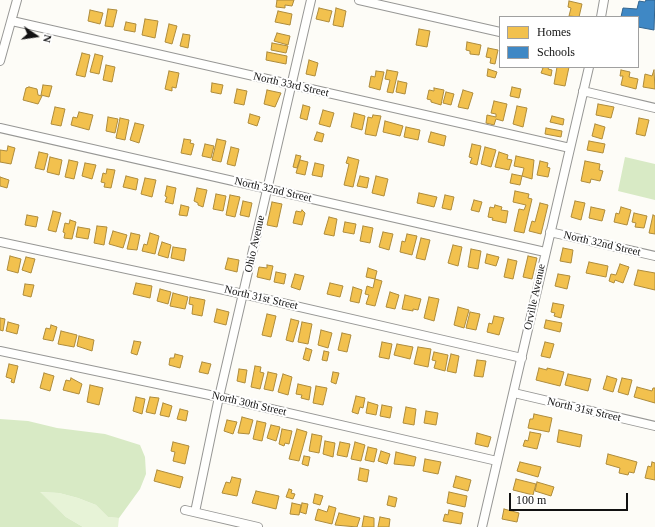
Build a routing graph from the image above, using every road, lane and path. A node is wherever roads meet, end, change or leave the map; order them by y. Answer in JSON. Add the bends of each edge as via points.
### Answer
{"nodes":[{"id":1,"x":17,"y":0,"type":"edge"},
{"id":2,"x":311,"y":0,"type":"edge"},
{"id":3,"x":359,"y":0,"type":"edge"},
{"id":4,"x":604,"y":0,"type":"edge"},
{"id":5,"x":601,"y":16,"type":"edge"},
{"id":6,"x":12,"y":21,"type":"junction"},
{"id":7,"x":499,"y":32,"type":"edge"},
{"id":8,"x":0,"y":61,"type":"edge"},
{"id":9,"x":589,"y":68,"type":"edge"},
{"id":10,"x":290,"y":86,"type":"junction"},
{"id":11,"x":583,"y":92,"type":"junction"},
{"id":12,"x":655,"y":108,"type":"edge"},
{"id":13,"x":0,"y":128,"type":"edge"},
{"id":14,"x":570,"y":148,"type":"junction"},
{"id":15,"x":267,"y":188,"type":"junction"},
{"id":16,"x":550,"y":232,"type":"junction"},
{"id":17,"x":0,"y":242,"type":"edge"},
{"id":18,"x":545,"y":252,"type":"junction"},
{"id":19,"x":655,"y":256,"type":"edge"},
{"id":20,"x":243,"y":294,"type":"junction"},
{"id":21,"x":0,"y":351,"type":"edge"},
{"id":22,"x":522,"y":358,"type":"junction"},
{"id":23,"x":514,"y":393,"type":"junction"},
{"id":24,"x":219,"y":397,"type":"junction"},
{"id":25,"x":655,"y":426,"type":"edge"},
{"id":26,"x":497,"y":461,"type":"junction"},
{"id":27,"x":185,"y":510,"type":"dead end"},
{"id":28,"x":195,"y":512,"type":"junction"},
{"id":29,"x":258,"y":527,"type":"edge"},
{"id":30,"x":482,"y":527,"type":"edge"}],
"edges":[{"from":1,"to":6,"type":"street"},
{"from":2,"to":10,"type":"street","name":"Ohio Avenue"},
{"from":3,"to":7,"type":"street"},
{"from":4,"to":5,"type":"street"},
{"from":6,"to":8,"type":"street"},
{"from":6,"to":10,"type":"street","name":"North 33rd Street"},
{"from":9,"to":11,"type":"street","name":"Orville Avenue"},
{"from":10,"to":14,"type":"street","name":"North 33rd Street"},
{"from":10,"to":15,"type":"street","name":"Ohio Avenue"},
{"from":11,"to":12,"type":"street"},
{"from":11,"to":14,"type":"street","name":"Orville Avenue"},
{"from":13,"to":15,"type":"street","name":"North 32nd Street"},
{"from":14,"to":16,"type":"street","name":"Orville Avenue"},
{"from":15,"to":18,"type":"street","name":"North 32nd Street"},
{"from":15,"to":20,"type":"street","name":"Ohio Avenue"},
{"from":16,"to":18,"type":"street","name":"Orville Avenue"},
{"from":16,"to":19,"type":"street","name":"North 32nd Street"},
{"from":17,"to":20,"type":"street","name":"North 31st Street"},
{"from":18,"to":22,"type":"street","name":"Orville Avenue"},
{"from":20,"to":22,"type":"street","name":"North 31st Street"},
{"from":20,"to":24,"type":"street","name":"Ohio Avenue"},
{"from":21,"to":24,"type":"street","name":"North 30th Street"},
{"from":22,"to":23,"type":"street","name":"Orville Avenue"},
{"from":23,"to":25,"type":"street","name":"North 31st Street"},
{"from":23,"to":26,"type":"street","name":"Orville Avenue"},
{"from":24,"to":26,"type":"street","name":"North 30th Street"},
{"from":24,"to":28,"type":"street","name":"Ohio Avenue"},
{"from":26,"to":30,"type":"street","name":"Orville Avenue"},
{"from":27,"to":28,"type":"street"},
{"from":28,"to":29,"type":"street"}]}
